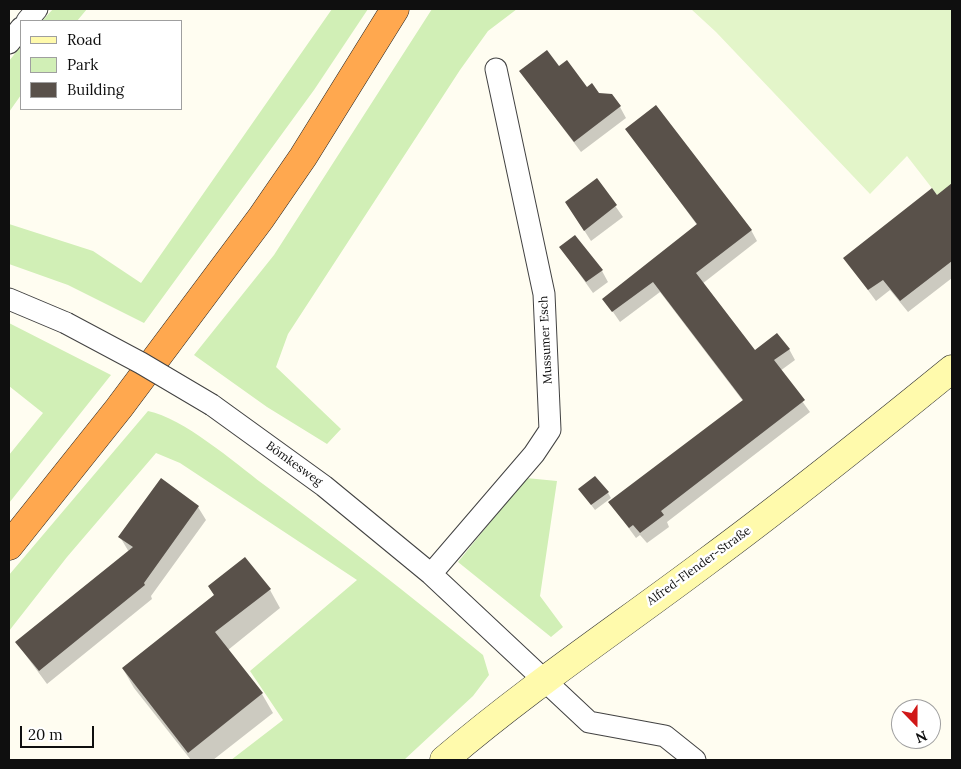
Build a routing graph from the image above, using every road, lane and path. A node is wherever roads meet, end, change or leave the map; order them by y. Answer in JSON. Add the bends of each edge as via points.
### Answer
{"nodes":[{"id":1,"x":37,"y":9,"type":"edge"},
{"id":2,"x":395,"y":9,"type":"edge"},
{"id":3,"x":28,"y":20,"type":"edge"},
{"id":4,"x":20,"y":29,"type":"edge"},
{"id":5,"x":9,"y":43,"type":"edge"},
{"id":6,"x":496,"y":69,"type":"dead end"},
{"id":7,"x":9,"y":299,"type":"edge"},
{"id":8,"x":952,"y":369,"type":"edge"},
{"id":9,"x":9,"y":546,"type":"edge"},
{"id":10,"x":432,"y":574,"type":"junction"},
{"id":11,"x":543,"y":680,"type":"junction"},
{"id":12,"x":444,"y":760,"type":"edge"},
{"id":13,"x":695,"y":760,"type":"edge"}],
"edges":[{"from":1,"to":3,"type":"street"},
{"from":2,"to":9,"type":"highway","via":[[261,218],[119,408]]},
{"from":4,"to":5,"type":"street"},
{"from":6,"to":10,"type":"street","name":"Mussumer Esch","via":[[544,294],[550,430],[534,454]]},
{"from":7,"to":10,"type":"street","name":"Bömkesweg","bridge":true,"via":[[66,323],[141,362],[212,405],[324,486]]},
{"from":8,"to":11,"type":"street","name":"Alfred-Flender-Straße","via":[[842,459]]},
{"from":10,"to":11,"type":"street","name":"Bömkesweg"},
{"from":11,"to":12,"type":"street","name":"Alfred-Flender-Straße"},
{"from":11,"to":13,"type":"street","name":"Bömkesweg","via":[[589,722],[665,736]]}]}
